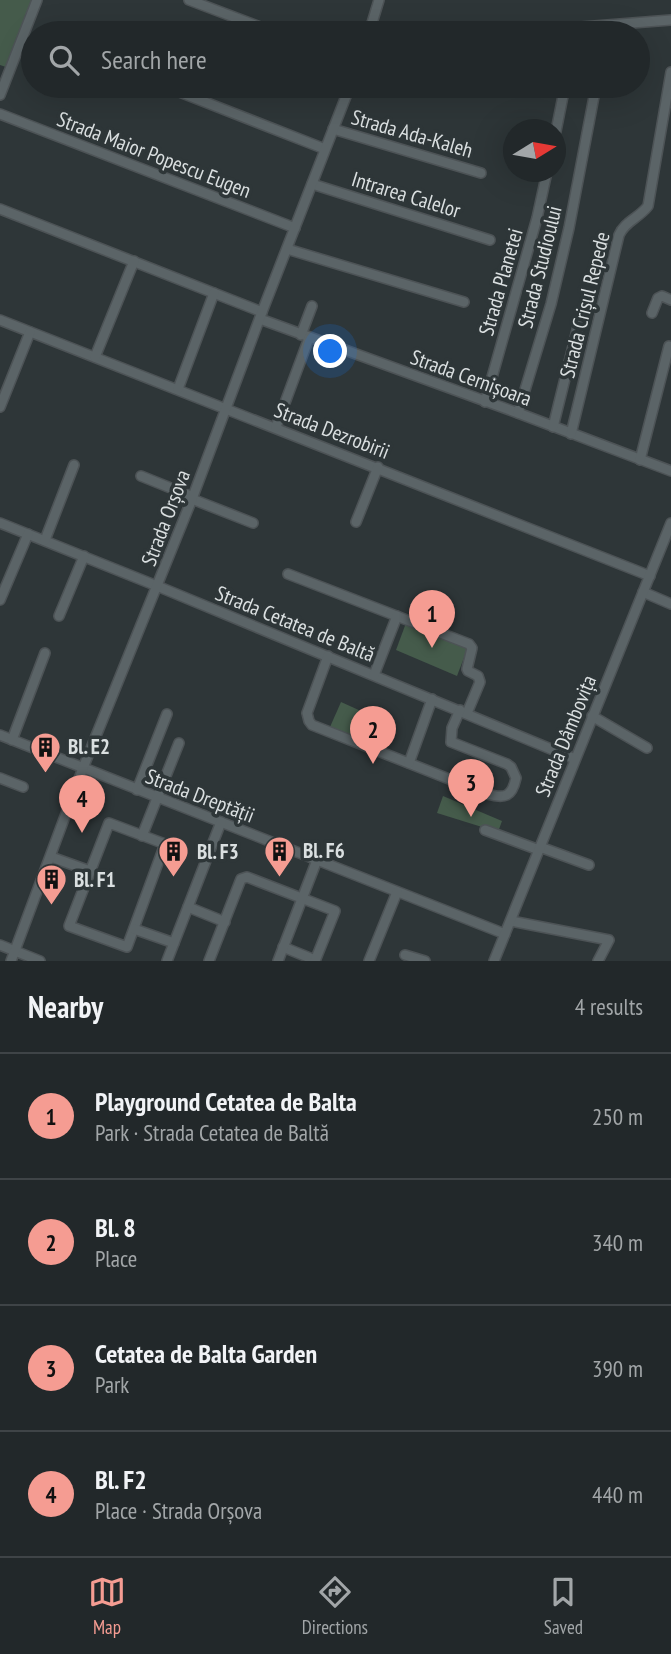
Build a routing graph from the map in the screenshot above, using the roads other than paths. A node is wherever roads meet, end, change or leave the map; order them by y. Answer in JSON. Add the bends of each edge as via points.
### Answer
{"nodes":[{"id":1,"x":37,"y":0,"type":"edge"},
{"id":2,"x":189,"y":0,"type":"edge"},
{"id":3,"x":379,"y":0,"type":"edge"},
{"id":4,"x":671,"y":20,"type":"edge"},
{"id":5,"x":32,"y":21,"type":"edge"},
{"id":6,"x":244,"y":21,"type":"edge"},
{"id":7,"x":373,"y":21,"type":"edge"},
{"id":8,"x":650,"y":23,"type":"edge"},
{"id":9,"x":21,"y":50,"type":"edge"},
{"id":10,"x":671,"y":72,"type":"edge"},
{"id":11,"x":0,"y":95,"type":"edge"},
{"id":12,"x":195,"y":98,"type":"edge"},
{"id":13,"x":345,"y":98,"type":"edge"},
{"id":14,"x":562,"y":98,"type":"edge"},
{"id":15,"x":594,"y":98,"type":"edge"},
{"id":16,"x":0,"y":114,"type":"edge"},
{"id":17,"x":558,"y":119,"type":"edge"},
{"id":18,"x":333,"y":130,"type":"junction"},
{"id":19,"x":325,"y":149,"type":"junction"},
{"id":20,"x":481,"y":173,"type":"dead end"},
{"id":21,"x":545,"y":182,"type":"edge"},
{"id":22,"x":312,"y":184,"type":"junction"},
{"id":23,"x":0,"y":209,"type":"edge"},
{"id":24,"x":295,"y":228,"type":"junction"},
{"id":25,"x":490,"y":240,"type":"dead end"},
{"id":26,"x":287,"y":248,"type":"junction"},
{"id":27,"x":134,"y":261,"type":"junction"},
{"id":28,"x":214,"y":293,"type":"junction"},
{"id":29,"x":671,"y":300,"type":"edge"},
{"id":30,"x":464,"y":302,"type":"dead end"},
{"id":31,"x":312,"y":306,"type":"dead end"},
{"id":32,"x":652,"y":313,"type":"dead end"},
{"id":33,"x":261,"y":315,"type":"junction"},
{"id":34,"x":0,"y":320,"type":"edge"},
{"id":35,"x":578,"y":326,"type":"dead end"},
{"id":36,"x":30,"y":332,"type":"junction"},
{"id":37,"x":305,"y":337,"type":"junction"},
{"id":38,"x":669,"y":346,"type":"edge"},
{"id":39,"x":95,"y":357,"type":"junction"},
{"id":40,"x":178,"y":389,"type":"junction"},
{"id":41,"x":485,"y":402,"type":"junction"},
{"id":42,"x":0,"y":407,"type":"edge"},
{"id":43,"x":227,"y":408,"type":"junction"},
{"id":44,"x":517,"y":413,"type":"junction"},
{"id":45,"x":276,"y":427,"type":"junction"},
{"id":46,"x":554,"y":427,"type":"junction"},
{"id":47,"x":571,"y":434,"type":"junction"},
{"id":48,"x":640,"y":460,"type":"junction"},
{"id":49,"x":74,"y":464,"type":"dead end"},
{"id":50,"x":378,"y":467,"type":"junction"},
{"id":51,"x":671,"y":471,"type":"edge"},
{"id":52,"x":141,"y":476,"type":"dead end"},
{"id":53,"x":193,"y":498,"type":"junction"},
{"id":54,"x":356,"y":522,"type":"dead end"},
{"id":55,"x":0,"y":523,"type":"edge"},
{"id":56,"x":253,"y":523,"type":"dead end"},
{"id":57,"x":671,"y":523,"type":"edge"},
{"id":58,"x":28,"y":534,"type":"junction"},
{"id":59,"x":45,"y":540,"type":"junction"},
{"id":60,"x":84,"y":556,"type":"junction"},
{"id":61,"x":288,"y":575,"type":"dead end"},
{"id":62,"x":650,"y":576,"type":"junction"},
{"id":63,"x":158,"y":586,"type":"junction"},
{"id":64,"x":643,"y":592,"type":"junction"},
{"id":65,"x":0,"y":600,"type":"edge"},
{"id":66,"x":671,"y":604,"type":"edge"},
{"id":67,"x":59,"y":615,"type":"dead end"},
{"id":68,"x":397,"y":616,"type":"junction"},
{"id":69,"x":45,"y":653,"type":"dead end"},
{"id":70,"x":328,"y":656,"type":"junction"},
{"id":71,"x":374,"y":675,"type":"junction"},
{"id":72,"x":432,"y":699,"type":"junction"},
{"id":73,"x":463,"y":712,"type":"junction"},
{"id":74,"x":167,"y":714,"type":"dead end"},
{"id":75,"x":592,"y":716,"type":"junction"},
{"id":76,"x":0,"y":735,"type":"edge"},
{"id":77,"x":12,"y":740,"type":"junction"},
{"id":78,"x":178,"y":743,"type":"dead end"},
{"id":79,"x":647,"y":748,"type":"dead end"},
{"id":80,"x":575,"y":759,"type":"junction"},
{"id":81,"x":409,"y":763,"type":"junction"},
{"id":82,"x":83,"y":768,"type":"junction"},
{"id":83,"x":0,"y":778,"type":"edge"},
{"id":84,"x":23,"y":787,"type":"dead end"},
{"id":85,"x":137,"y":790,"type":"junction"},
{"id":86,"x":157,"y":797,"type":"junction"},
{"id":87,"x":220,"y":822,"type":"junction"},
{"id":88,"x":485,"y":830,"type":"dead end"},
{"id":89,"x":142,"y":836,"type":"junction"},
{"id":90,"x":539,"y":848,"type":"junction"},
{"id":91,"x":51,"y":857,"type":"junction"},
{"id":92,"x":317,"y":860,"type":"junction"},
{"id":93,"x":589,"y":865,"type":"dead end"},
{"id":94,"x":90,"y":872,"type":"junction"},
{"id":95,"x":397,"y":892,"type":"junction"},
{"id":96,"x":302,"y":898,"type":"junction"},
{"id":97,"x":188,"y":907,"type":"junction"},
{"id":98,"x":510,"y":921,"type":"junction"},
{"id":99,"x":225,"y":922,"type":"junction"},
{"id":100,"x":134,"y":929,"type":"junction"},
{"id":101,"x":505,"y":934,"type":"junction"},
{"id":102,"x":174,"y":943,"type":"junction"},
{"id":103,"x":0,"y":945,"type":"edge"},
{"id":104,"x":283,"y":947,"type":"junction"},
{"id":105,"x":15,"y":951,"type":"junction"},
{"id":106,"x":405,"y":955,"type":"dead end"},
{"id":107,"x":11,"y":961,"type":"edge"},
{"id":108,"x":40,"y":961,"type":"edge"},
{"id":109,"x":167,"y":961,"type":"edge"},
{"id":110,"x":209,"y":961,"type":"edge"},
{"id":111,"x":278,"y":961,"type":"edge"},
{"id":112,"x":315,"y":961,"type":"edge"},
{"id":113,"x":369,"y":961,"type":"edge"},
{"id":114,"x":425,"y":961,"type":"edge"},
{"id":115,"x":494,"y":961,"type":"edge"},
{"id":116,"x":598,"y":961,"type":"edge"}],
"edges":[{"from":1,"to":5,"type":"street"},
{"from":2,"to":6,"type":"street"},
{"from":3,"to":7,"type":"street"},
{"from":4,"to":8,"type":"street"},
{"from":9,"to":11,"type":"street"},
{"from":10,"to":47,"type":"street","name":"Strada Crișul Repede","via":[[648,206],[623,226],[619,235]]},
{"from":12,"to":19,"type":"street"},
{"from":13,"to":18,"type":"street","name":"Strada Orșova"},
{"from":14,"to":17,"type":"street"},
{"from":15,"to":44,"type":"street","name":"Strada Studioului","via":[[551,304]]},
{"from":16,"to":24,"type":"street","name":"Strada Maior Popescu Eugen"},
{"from":18,"to":19,"type":"street","name":"Strada Orșova"},
{"from":18,"to":20,"type":"street","name":"Strada Ada-Kaleh"},
{"from":19,"to":22,"type":"street","name":"Strada Orșova"},
{"from":21,"to":41,"type":"street","name":"Strada Planetei"},
{"from":22,"to":24,"type":"street","name":"Strada Orșova"},
{"from":22,"to":25,"type":"street","name":"Intrarea Calelor"},
{"from":23,"to":27,"type":"street","name":"Strada Cernișoara"},
{"from":24,"to":26,"type":"street","name":"Strada Orșova"},
{"from":26,"to":30,"type":"street"},
{"from":26,"to":33,"type":"street","name":"Strada Orșova"},
{"from":27,"to":28,"type":"street","name":"Strada Cernișoara"},
{"from":27,"to":39,"type":"street"},
{"from":28,"to":33,"type":"street","name":"Strada Cernișoara"},
{"from":28,"to":40,"type":"street"},
{"from":29,"to":32,"type":"street","via":[[658,298]]},
{"from":31,"to":37,"type":"street"},
{"from":33,"to":37,"type":"street","name":"Strada Cernișoara"},
{"from":33,"to":43,"type":"street","name":"Strada Orșova"},
{"from":34,"to":36,"type":"street","name":"Strada Dezrobirii"},
{"from":35,"to":46,"type":"street"},
{"from":36,"to":39,"type":"street","name":"Strada Dezrobirii"},
{"from":36,"to":42,"type":"street"},
{"from":37,"to":41,"type":"street","name":"Strada Cernișoara"},
{"from":37,"to":45,"type":"street"},
{"from":38,"to":48,"type":"street"},
{"from":39,"to":40,"type":"street","name":"Strada Dezrobirii"},
{"from":40,"to":43,"type":"street","name":"Strada Dezrobirii"},
{"from":41,"to":44,"type":"street","name":"Strada Cernișoara"},
{"from":43,"to":45,"type":"street","name":"Strada Dezrobirii"},
{"from":43,"to":53,"type":"street","name":"Strada Orșova"},
{"from":44,"to":46,"type":"street","name":"Strada Cernișoara"},
{"from":45,"to":50,"type":"street","name":"Strada Dezrobirii"},
{"from":46,"to":47,"type":"street","name":"Strada Cernișoara"},
{"from":47,"to":48,"type":"street","name":"Strada Cernișoara"},
{"from":48,"to":51,"type":"street","name":"Strada Cernișoara"},
{"from":49,"to":59,"type":"street"},
{"from":50,"to":54,"type":"street"},
{"from":50,"to":62,"type":"street","name":"Strada Dezrobirii"},
{"from":52,"to":53,"type":"street"},
{"from":53,"to":56,"type":"street"},
{"from":53,"to":63,"type":"street","name":"Strada Orșova"},
{"from":55,"to":58,"type":"street","name":"Strada Cetatea de Baltă"},
{"from":57,"to":62,"type":"street","name":"Strada Dâmbovița"},
{"from":58,"to":59,"type":"street","name":"Strada Cetatea de Baltă"},
{"from":58,"to":65,"type":"street"},
{"from":59,"to":60,"type":"street","name":"Strada Cetatea de Baltă"},
{"from":60,"to":63,"type":"street","name":"Strada Cetatea de Baltă"},
{"from":60,"to":67,"type":"street"},
{"from":61,"to":68,"type":"street"},
{"from":62,"to":64,"type":"street","name":"Strada Dâmbovița"},
{"from":63,"to":70,"type":"street","name":"Strada Cetatea de Baltă"},
{"from":63,"to":82,"type":"street","name":"Strada Orșova"},
{"from":64,"to":66,"type":"street"},
{"from":64,"to":75,"type":"street","name":"Strada Dâmbovița"},
{"from":68,"to":71,"type":"street"},
{"from":68,"to":73,"type":"street","via":[[471,646],[467,669],[480,682]]},
{"from":69,"to":77,"type":"street"},
{"from":70,"to":71,"type":"street","name":"Strada Cetatea de Baltă"},
{"from":70,"to":81,"type":"street","via":[[307,713],[312,725]]},
{"from":71,"to":72,"type":"street","name":"Strada Cetatea de Baltă"},
{"from":72,"to":73,"type":"street","name":"Strada Cetatea de Baltă"},
{"from":72,"to":81,"type":"street"},
{"from":73,"to":80,"type":"street","name":"Strada Cetatea de Baltă"},
{"from":73,"to":81,"type":"street","via":[[452,729],[451,741],[512,768],[516,778],[510,793],[498,797]]},
{"from":74,"to":85,"type":"street"},
{"from":75,"to":79,"type":"street"},
{"from":75,"to":80,"type":"street","name":"Strada Dâmbovița"},
{"from":76,"to":77,"type":"street","name":"Strada Dreptății"},
{"from":77,"to":82,"type":"street","name":"Strada Dreptății"},
{"from":78,"to":86,"type":"street"},
{"from":80,"to":90,"type":"street","name":"Strada Dâmbovița"},
{"from":82,"to":85,"type":"street","name":"Strada Dreptății"},
{"from":82,"to":91,"type":"street","name":"Strada Orșova"},
{"from":83,"to":84,"type":"street"},
{"from":85,"to":86,"type":"street","name":"Strada Dreptății"},
{"from":86,"to":87,"type":"street","name":"Strada Dreptății"},
{"from":86,"to":89,"type":"street"},
{"from":87,"to":92,"type":"street","name":"Strada Dreptății"},
{"from":87,"to":97,"type":"street"},
{"from":88,"to":90,"type":"street"},
{"from":89,"to":94,"type":"street","via":[[109,823]]},
{"from":89,"to":100,"type":"street","via":[[165,844]]},
{"from":90,"to":93,"type":"street"},
{"from":90,"to":98,"type":"street","name":"Strada Dâmbovița"},
{"from":91,"to":94,"type":"street"},
{"from":91,"to":105,"type":"street","name":"Strada Orșova"},
{"from":92,"to":95,"type":"street","name":"Strada Dreptății"},
{"from":92,"to":96,"type":"street"},
{"from":94,"to":100,"type":"street","via":[[69,926],[127,947]]},
{"from":95,"to":101,"type":"street","name":"Strada Dreptății"},
{"from":95,"to":113,"type":"street"},
{"from":96,"to":99,"type":"street","via":[[244,877]]},
{"from":96,"to":104,"type":"street"},
{"from":96,"to":112,"type":"street","via":[[335,911]]},
{"from":97,"to":99,"type":"street"},
{"from":97,"to":102,"type":"street"},
{"from":98,"to":101,"type":"street","name":"Strada Dâmbovița"},
{"from":98,"to":116,"type":"street","via":[[609,940]]},
{"from":99,"to":110,"type":"street"},
{"from":100,"to":102,"type":"street"},
{"from":101,"to":115,"type":"street","name":"Strada Dâmbovița"},
{"from":102,"to":109,"type":"street"},
{"from":103,"to":105,"type":"street"},
{"from":104,"to":111,"type":"street"},
{"from":104,"to":112,"type":"street"},
{"from":105,"to":107,"type":"street","name":"Strada Orșova"},
{"from":105,"to":108,"type":"street"},
{"from":106,"to":114,"type":"street"}]}
